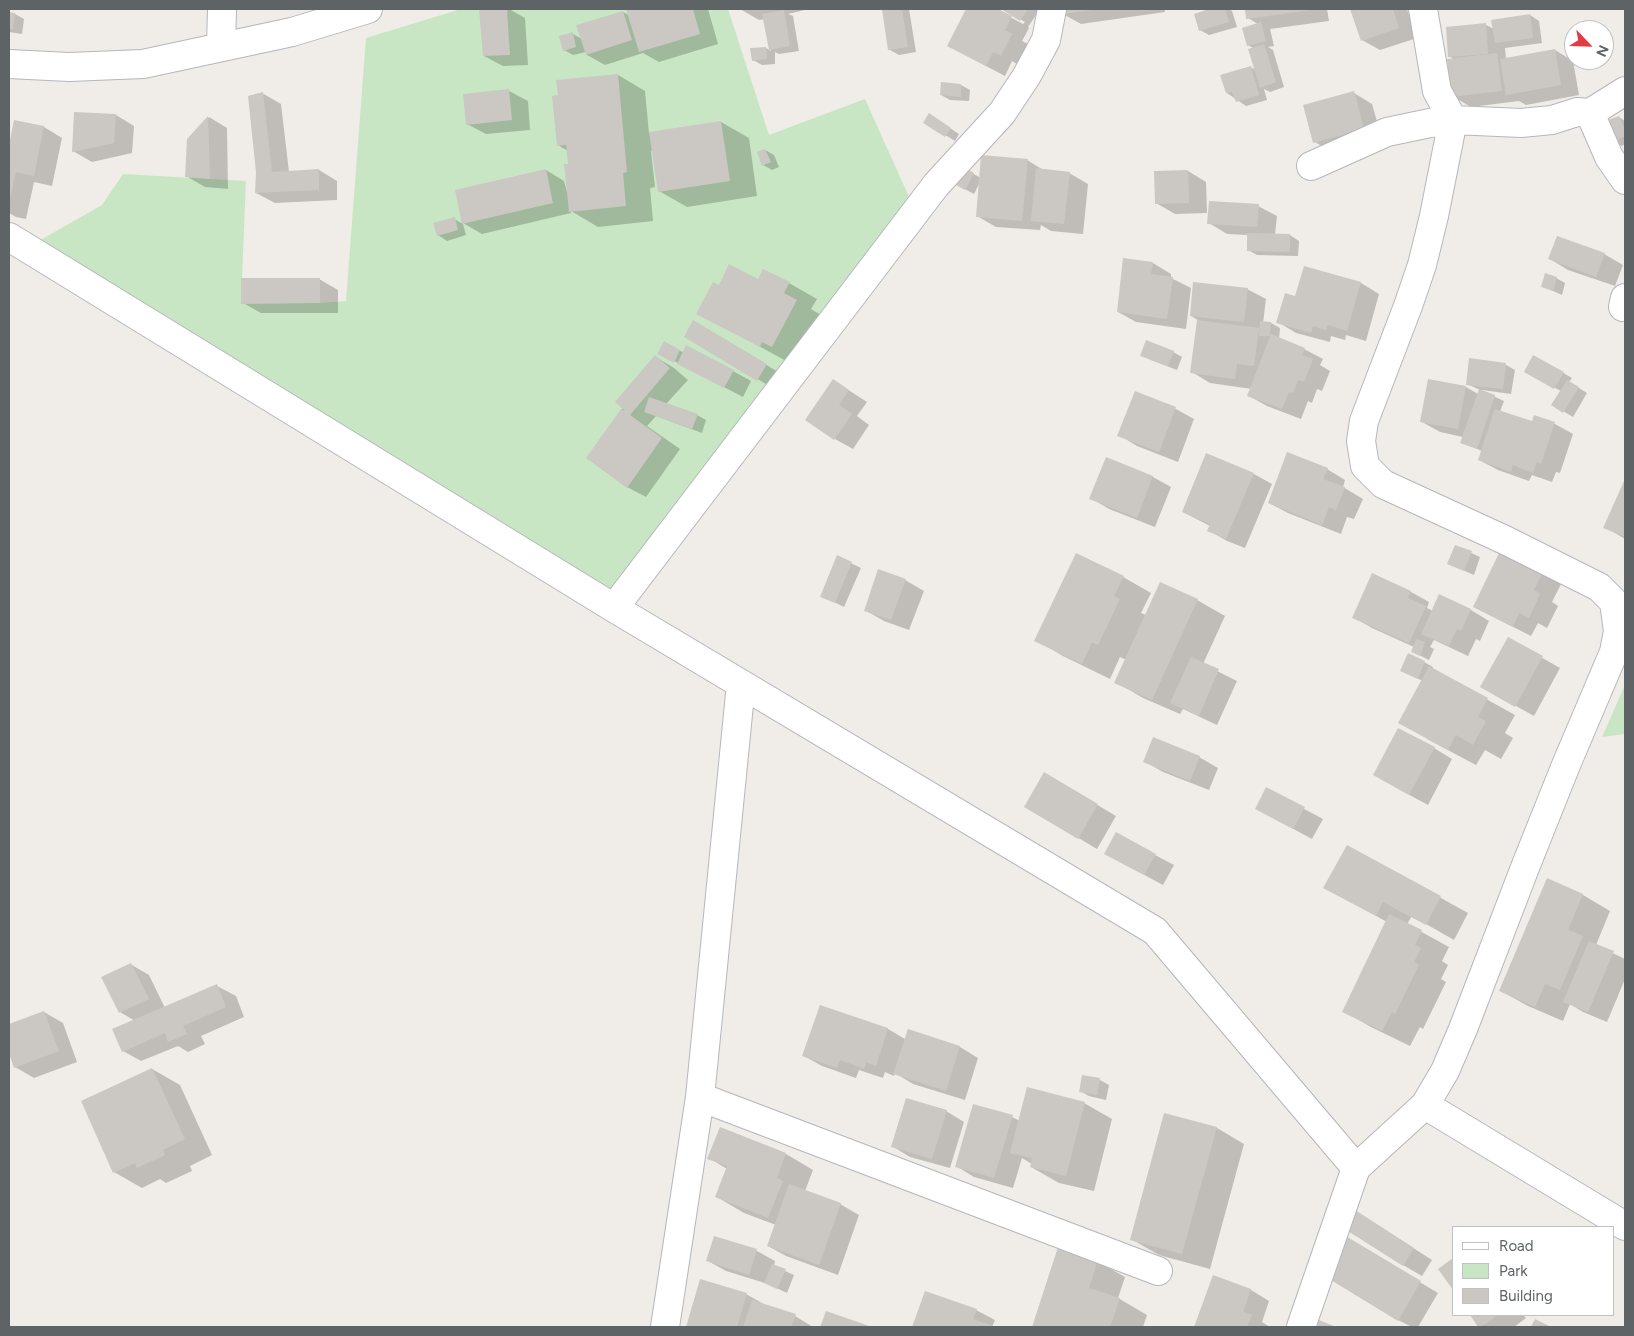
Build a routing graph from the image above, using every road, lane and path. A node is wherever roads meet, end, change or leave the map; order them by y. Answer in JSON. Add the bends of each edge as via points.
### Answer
{"nodes":[{"id":1,"x":222,"y":9,"type":"edge"},
{"id":2,"x":368,"y":9,"type":"edge"},
{"id":3,"x":1052,"y":9,"type":"edge"},
{"id":4,"x":1423,"y":9,"type":"edge"},
{"id":5,"x":221,"y":46,"type":"junction"},
{"id":6,"x":9,"y":64,"type":"edge"},
{"id":7,"x":1625,"y":91,"type":"edge"},
{"id":8,"x":1590,"y":112,"type":"junction"},
{"id":9,"x":1453,"y":120,"type":"junction"},
{"id":10,"x":1311,"y":166,"type":"dead end"},
{"id":11,"x":1625,"y":180,"type":"edge"},
{"id":12,"x":9,"y":237,"type":"edge"},
{"id":13,"x":614,"y":608,"type":"junction"},
{"id":14,"x":742,"y":684,"type":"junction"},
{"id":15,"x":700,"y":1097,"type":"junction"},
{"id":16,"x":1425,"y":1105,"type":"junction"},
{"id":17,"x":1356,"y":1168,"type":"junction"},
{"id":18,"x":1625,"y":1226,"type":"edge"},
{"id":19,"x":1158,"y":1271,"type":"dead end"},
{"id":20,"x":665,"y":1327,"type":"edge"},
{"id":21,"x":1301,"y":1327,"type":"edge"}],
"edges":[{"from":1,"to":5,"type":"street"},
{"from":2,"to":5,"type":"street","via":[[292,32]]},
{"from":3,"to":13,"type":"street","via":[[1046,40],[1002,113],[936,185]]},
{"from":4,"to":9,"type":"street","via":[[1437,91]]},
{"from":5,"to":6,"type":"street","via":[[143,64],[69,67]]},
{"from":7,"to":8,"type":"street"},
{"from":8,"to":9,"type":"street","via":[[1521,123]]},
{"from":8,"to":11,"type":"street","via":[[1609,157]]},
{"from":9,"to":10,"type":"street","via":[[1387,132]]},
{"from":9,"to":16,"type":"street","via":[[1422,266],[1364,421],[1361,441],[1365,466],[1383,484],[1507,540],[1600,587],[1614,602],[1618,632],[1614,652],[1533,847],[1463,1029],[1445,1071]]},
{"from":12,"to":13,"type":"street"},
{"from":13,"to":14,"type":"street"},
{"from":14,"to":15,"type":"street"},
{"from":14,"to":17,"type":"street","via":[[1155,931]]},
{"from":15,"to":19,"type":"street"},
{"from":15,"to":20,"type":"street"},
{"from":16,"to":17,"type":"street"},
{"from":16,"to":18,"type":"street"},
{"from":17,"to":21,"type":"street"}]}
